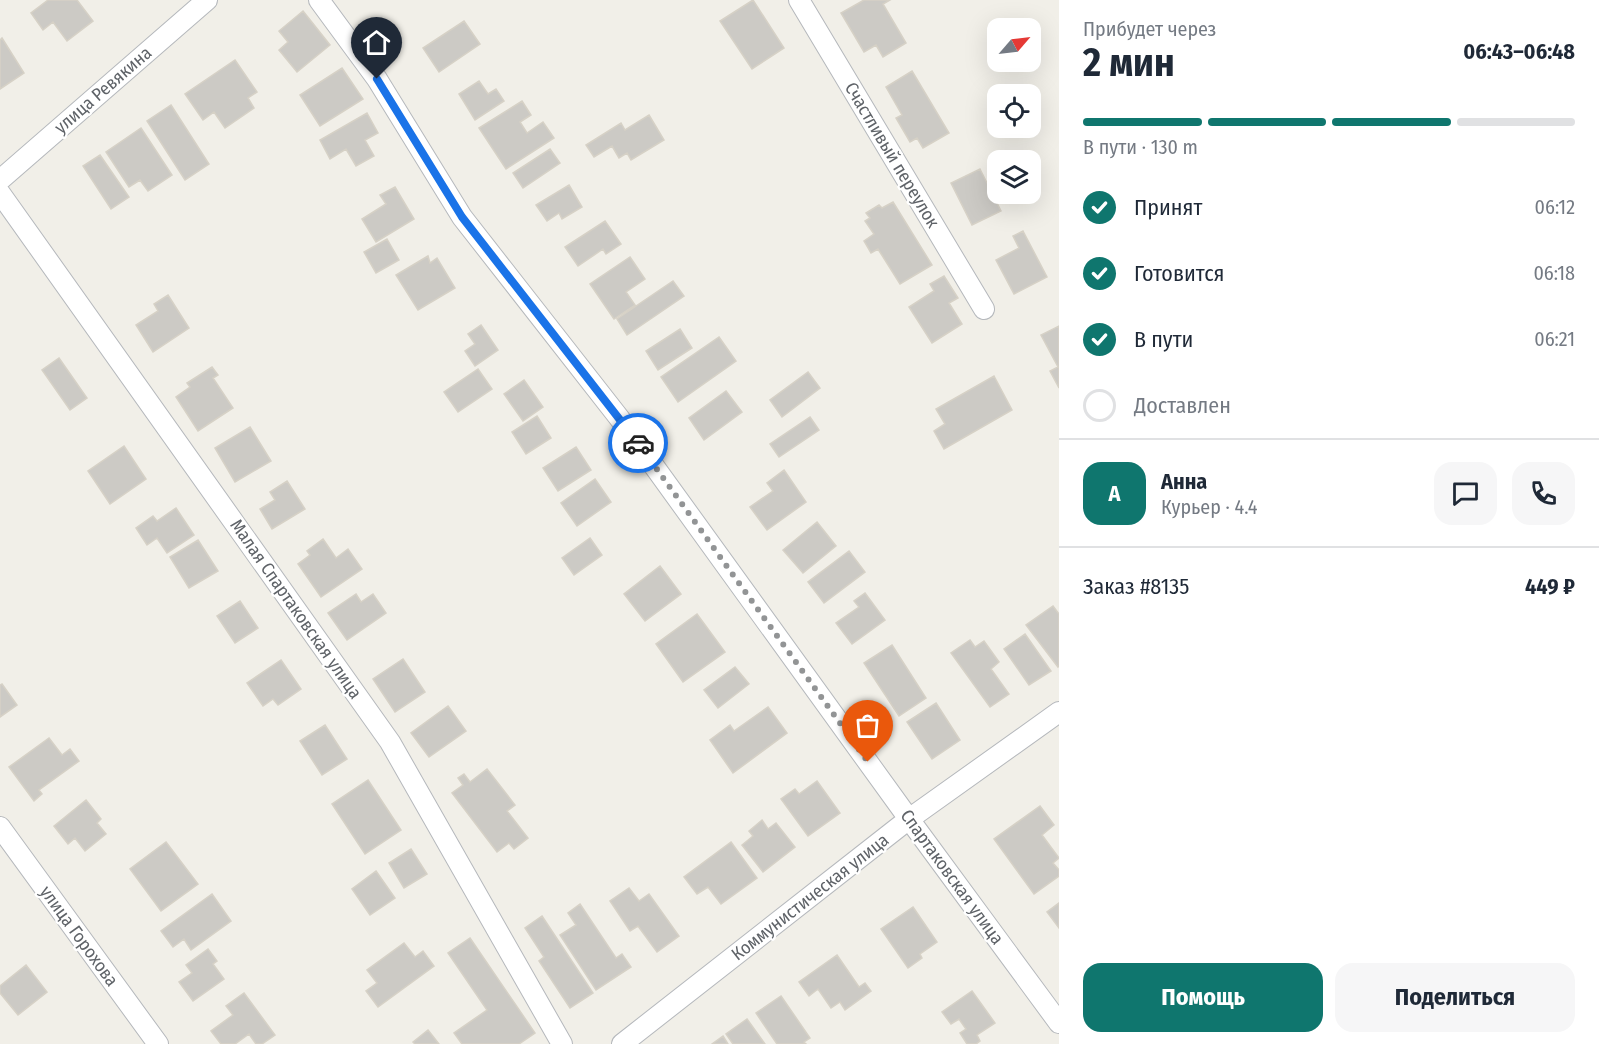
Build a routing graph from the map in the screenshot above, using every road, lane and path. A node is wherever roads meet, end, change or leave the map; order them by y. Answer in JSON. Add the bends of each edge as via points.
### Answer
{"nodes":[{"id":1,"x":207,"y":0,"type":"edge"},
{"id":2,"x":320,"y":0,"type":"edge"},
{"id":3,"x":799,"y":0,"type":"edge"},
{"id":4,"x":0,"y":180,"type":"edge"},
{"id":5,"x":0,"y":193,"type":"edge"},
{"id":6,"x":984,"y":309,"type":"dead end"},
{"id":7,"x":1059,"y":712,"type":"edge"},
{"id":8,"x":909,"y":819,"type":"junction"},
{"id":9,"x":0,"y":827,"type":"edge"},
{"id":10,"x":1059,"y":1023,"type":"edge"},
{"id":11,"x":158,"y":1044,"type":"edge"},
{"id":12,"x":562,"y":1044,"type":"edge"},
{"id":13,"x":622,"y":1044,"type":"edge"}],
"edges":[{"from":1,"to":4,"type":"street","name":"улица Ревякина"},
{"from":2,"to":8,"type":"street","name":"Спартаковская улица","via":[[377,79],[462,217],[620,419]]},
{"from":3,"to":6,"type":"street","name":"Счастливый переулок"},
{"from":5,"to":12,"type":"street","name":"Малая Спартаковская улица","via":[[390,742]]},
{"from":7,"to":8,"type":"street","name":"Коммунистическая улица"},
{"from":8,"to":10,"type":"street","name":"Спартаковская улица"},
{"from":8,"to":13,"type":"street","name":"Коммунистическая улица"},
{"from":9,"to":11,"type":"street","name":"улица Горохова"}]}
